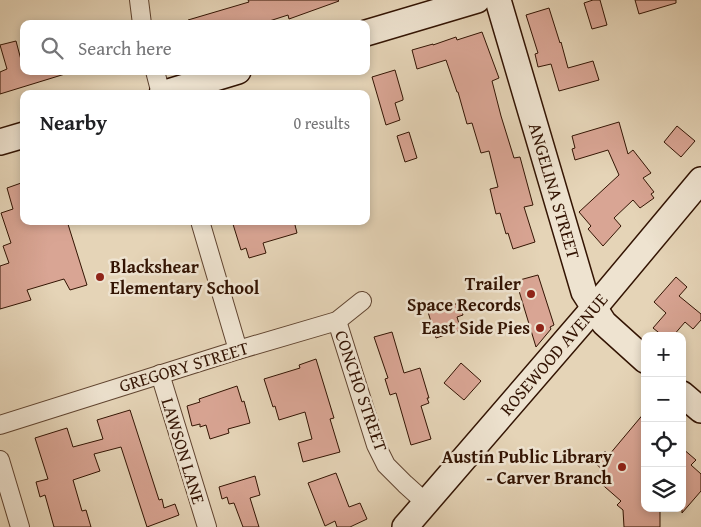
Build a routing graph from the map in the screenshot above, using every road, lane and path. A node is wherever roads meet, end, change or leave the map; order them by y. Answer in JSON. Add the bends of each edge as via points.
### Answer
{"nodes":[{"id":1,"x":139,"y":0,"type":"edge"},
{"id":2,"x":477,"y":0,"type":"edge"},
{"id":3,"x":498,"y":0,"type":"edge"},
{"id":4,"x":402,"y":11,"type":"edge"},
{"id":5,"x":142,"y":20,"type":"edge"},
{"id":6,"x":370,"y":31,"type":"edge"},
{"id":7,"x":156,"y":75,"type":"edge"},
{"id":8,"x":225,"y":75,"type":"edge"},
{"id":9,"x":161,"y":90,"type":"edge"},
{"id":10,"x":175,"y":90,"type":"edge"},
{"id":11,"x":20,"y":136,"type":"edge"},
{"id":12,"x":0,"y":142,"type":"edge"},
{"id":13,"x":701,"y":180,"type":"edge"},
{"id":14,"x":201,"y":225,"type":"edge"},
{"id":15,"x":362,"y":301,"type":"dead end"},
{"id":16,"x":594,"y":308,"type":"junction"},
{"id":17,"x":338,"y":321,"type":"junction"},
{"id":18,"x":238,"y":350,"type":"junction"},
{"id":19,"x":641,"y":356,"type":"edge"},
{"id":20,"x":160,"y":374,"type":"junction"},
{"id":21,"x":686,"y":397,"type":"edge"},
{"id":22,"x":701,"y":410,"type":"edge"},
{"id":23,"x":0,"y":425,"type":"edge"},
{"id":24,"x":0,"y":460,"type":"edge"},
{"id":25,"x":426,"y":502,"type":"junction"},
{"id":26,"x":20,"y":527,"type":"edge"},
{"id":27,"x":207,"y":527,"type":"edge"},
{"id":28,"x":405,"y":527,"type":"edge"}],
"edges":[{"from":1,"to":5,"type":"street"},
{"from":2,"to":4,"type":"street"},
{"from":3,"to":16,"type":"street","name":"ANGELINA STREET","via":[[584,292]]},
{"from":4,"to":6,"type":"street"},
{"from":7,"to":9,"type":"street"},
{"from":8,"to":10,"type":"street"},
{"from":11,"to":12,"type":"street"},
{"from":13,"to":16,"type":"street","name":"ROSEWOOD AVENUE"},
{"from":14,"to":18,"type":"street"},
{"from":15,"to":17,"type":"street","name":"GREGORY STREET"},
{"from":16,"to":19,"type":"street","name":"ANGELINA STREET","via":[[604,323]]},
{"from":16,"to":25,"type":"street","name":"ROSEWOOD AVENUE"},
{"from":17,"to":18,"type":"street","name":"GREGORY STREET"},
{"from":17,"to":25,"type":"street","name":"CONCHO STREET","via":[[376,445],[386,465]]},
{"from":18,"to":20,"type":"street","name":"GREGORY STREET"},
{"from":20,"to":23,"type":"street","name":"GREGORY STREET"},
{"from":20,"to":27,"type":"street","name":"LAWSON LANE"},
{"from":21,"to":22,"type":"street"},
{"from":24,"to":26,"type":"street"},
{"from":25,"to":28,"type":"street","name":"ROSEWOOD AVENUE"}]}
